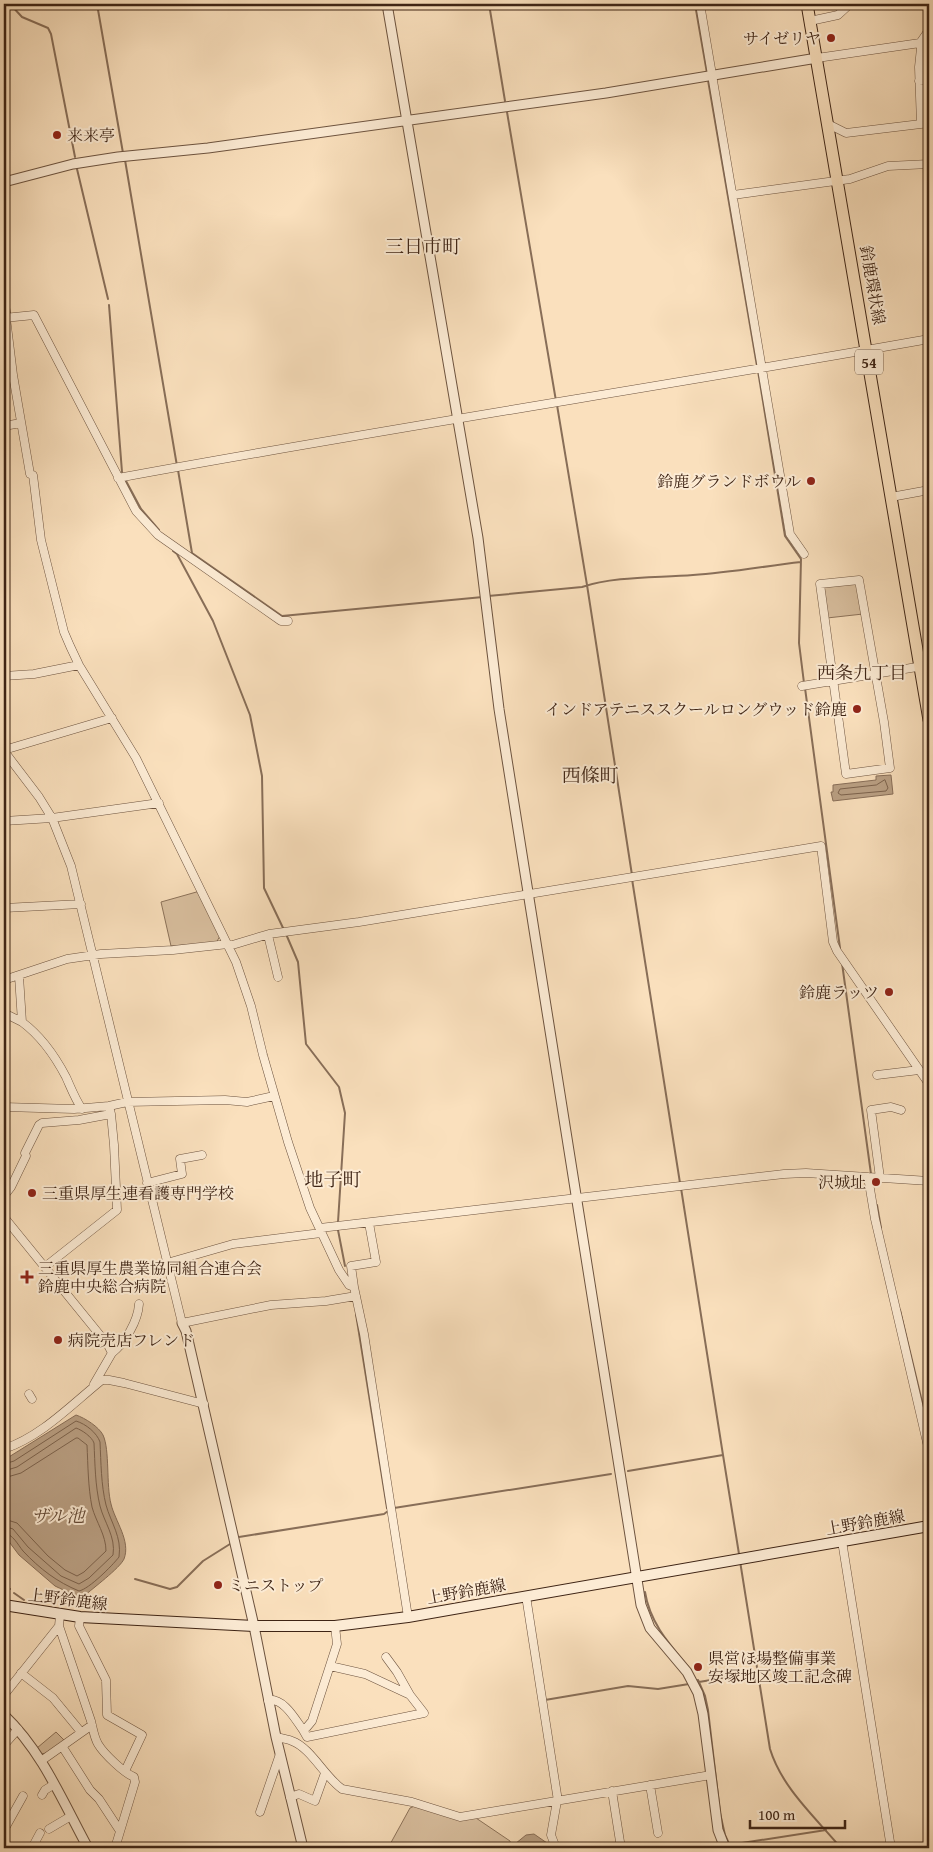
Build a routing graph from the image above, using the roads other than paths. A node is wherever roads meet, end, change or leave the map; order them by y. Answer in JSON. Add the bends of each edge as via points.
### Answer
{"nodes":[{"id":1,"x":386,"y":4,"type":"edge"},
{"id":2,"x":700,"y":4,"type":"edge"},
{"id":3,"x":808,"y":4,"type":"edge"},
{"id":4,"x":850,"y":4,"type":"edge"},
{"id":5,"x":810,"y":21,"type":"junction"},
{"id":6,"x":929,"y":30,"type":"edge"},
{"id":7,"x":920,"y":43,"type":"junction"},
{"id":8,"x":817,"y":58,"type":"junction"},
{"id":9,"x":709,"y":76,"type":"junction"},
{"id":10,"x":929,"y":80,"type":"edge"},
{"id":11,"x":919,"y":81,"type":"junction"},
{"id":12,"x":929,"y":102,"type":"edge"},
{"id":13,"x":919,"y":103,"type":"junction"},
{"id":14,"x":406,"y":121,"type":"junction"},
{"id":15,"x":828,"y":124,"type":"junction"},
{"id":16,"x":925,"y":124,"type":"edge"},
{"id":17,"x":929,"y":164,"type":"edge"},
{"id":18,"x":838,"y":181,"type":"junction"},
{"id":19,"x":4,"y":182,"type":"edge"},
{"id":20,"x":733,"y":194,"type":"junction"},
{"id":21,"x":4,"y":305,"type":"edge"},
{"id":22,"x":5,"y":318,"type":"edge"},
{"id":23,"x":929,"y":339,"type":"edge"},
{"id":24,"x":867,"y":350,"type":"junction"},
{"id":25,"x":758,"y":368,"type":"junction"},
{"id":26,"x":13,"y":375,"type":"junction"},
{"id":27,"x":4,"y":376,"type":"edge"},
{"id":28,"x":458,"y":419,"type":"junction"},
{"id":29,"x":21,"y":423,"type":"junction"},
{"id":30,"x":4,"y":426,"type":"edge"},
{"id":31,"x":118,"y":478,"type":"junction"},
{"id":32,"x":929,"y":490,"type":"edge"},
{"id":33,"x":891,"y":497,"type":"junction"},
{"id":34,"x":804,"y":554,"type":"dead end"},
{"id":35,"x":288,"y":621,"type":"dead end"},
{"id":36,"x":79,"y":665,"type":"junction"},
{"id":37,"x":925,"y":665,"type":"edge"},
{"id":38,"x":876,"y":674,"type":"junction"},
{"id":39,"x":4,"y":676,"type":"edge"},
{"id":40,"x":832,"y":681,"type":"junction"},
{"id":41,"x":805,"y":685,"type":"dead end"},
{"id":42,"x":112,"y":718,"type":"junction"},
{"id":43,"x":929,"y":720,"type":"edge"},
{"id":44,"x":4,"y":750,"type":"edge"},
{"id":45,"x":159,"y":803,"type":"junction"},
{"id":46,"x":52,"y":818,"type":"junction"},
{"id":47,"x":4,"y":821,"type":"edge"},
{"id":48,"x":529,"y":895,"type":"junction"},
{"id":49,"x":81,"y":904,"type":"junction"},
{"id":50,"x":4,"y":908,"type":"edge"},
{"id":51,"x":268,"y":934,"type":"junction"},
{"id":52,"x":228,"y":945,"type":"junction"},
{"id":53,"x":93,"y":956,"type":"junction"},
{"id":54,"x":20,"y":976,"type":"junction"},
{"id":55,"x":278,"y":977,"type":"dead end"},
{"id":56,"x":4,"y":980,"type":"edge"},
{"id":57,"x":4,"y":1013,"type":"edge"},
{"id":58,"x":22,"y":1022,"type":"junction"},
{"id":59,"x":920,"y":1070,"type":"junction"},
{"id":60,"x":877,"y":1074,"type":"dead end"},
{"id":61,"x":929,"y":1084,"type":"edge"},
{"id":62,"x":274,"y":1096,"type":"junction"},
{"id":63,"x":127,"y":1102,"type":"junction"},
{"id":64,"x":4,"y":1106,"type":"edge"},
{"id":65,"x":82,"y":1108,"type":"junction"},
{"id":66,"x":110,"y":1110,"type":"junction"},
{"id":67,"x":901,"y":1110,"type":"dead end"},
{"id":68,"x":202,"y":1155,"type":"dead end"},
{"id":69,"x":873,"y":1178,"type":"junction"},
{"id":70,"x":929,"y":1180,"type":"edge"},
{"id":71,"x":147,"y":1183,"type":"junction"},
{"id":72,"x":4,"y":1196,"type":"edge"},
{"id":73,"x":577,"y":1198,"type":"junction"},
{"id":74,"x":4,"y":1216,"type":"edge"},
{"id":75,"x":369,"y":1223,"type":"junction"},
{"id":76,"x":320,"y":1231,"type":"junction"},
{"id":77,"x":167,"y":1263,"type":"junction"},
{"id":78,"x":45,"y":1267,"type":"junction"},
{"id":79,"x":354,"y":1287,"type":"junction"},
{"id":80,"x":353,"y":1297,"type":"junction"},
{"id":81,"x":139,"y":1304,"type":"dead end"},
{"id":82,"x":182,"y":1324,"type":"junction"},
{"id":83,"x":112,"y":1353,"type":"junction"},
{"id":84,"x":92,"y":1388,"type":"junction"},
{"id":85,"x":204,"y":1404,"type":"junction"},
{"id":86,"x":4,"y":1449,"type":"edge"},
{"id":87,"x":929,"y":1451,"type":"edge"},
{"id":88,"x":929,"y":1526,"type":"edge"},
{"id":89,"x":842,"y":1541,"type":"junction"},
{"id":90,"x":636,"y":1577,"type":"junction"},
{"id":91,"x":526,"y":1596,"type":"junction"},
{"id":92,"x":4,"y":1605,"type":"edge"},
{"id":93,"x":60,"y":1615,"type":"junction"},
{"id":94,"x":408,"y":1616,"type":"junction"},
{"id":95,"x":80,"y":1617,"type":"junction"},
{"id":96,"x":59,"y":1626,"type":"junction"},
{"id":97,"x":254,"y":1626,"type":"junction"},
{"id":98,"x":335,"y":1626,"type":"junction"},
{"id":99,"x":386,"y":1657,"type":"dead end"},
{"id":100,"x":330,"y":1666,"type":"junction"},
{"id":101,"x":22,"y":1674,"type":"junction"},
{"id":102,"x":4,"y":1695,"type":"edge"},
{"id":103,"x":410,"y":1696,"type":"junction"},
{"id":104,"x":268,"y":1700,"type":"junction"},
{"id":105,"x":4,"y":1715,"type":"edge"},
{"id":106,"x":92,"y":1724,"type":"junction"},
{"id":107,"x":18,"y":1729,"type":"junction"},
{"id":108,"x":303,"y":1730,"type":"junction"},
{"id":109,"x":81,"y":1732,"type":"junction"},
{"id":110,"x":276,"y":1737,"type":"junction"},
{"id":111,"x":4,"y":1745,"type":"edge"},
{"id":112,"x":62,"y":1746,"type":"junction"},
{"id":113,"x":280,"y":1754,"type":"junction"},
{"id":114,"x":41,"y":1761,"type":"junction"},
{"id":115,"x":125,"y":1771,"type":"junction"},
{"id":116,"x":325,"y":1773,"type":"junction"},
{"id":117,"x":711,"y":1775,"type":"junction"},
{"id":118,"x":54,"y":1785,"type":"junction"},
{"id":119,"x":650,"y":1785,"type":"junction"},
{"id":120,"x":612,"y":1791,"type":"junction"},
{"id":121,"x":42,"y":1795,"type":"dead end"},
{"id":122,"x":23,"y":1796,"type":"dead end"},
{"id":123,"x":290,"y":1797,"type":"junction"},
{"id":124,"x":558,"y":1801,"type":"junction"},
{"id":125,"x":260,"y":1812,"type":"dead end"},
{"id":126,"x":7,"y":1815,"type":"edge"},
{"id":127,"x":71,"y":1816,"type":"junction"},
{"id":128,"x":49,"y":1828,"type":"dead end"},
{"id":129,"x":4,"y":1830,"type":"edge"},
{"id":130,"x":120,"y":1832,"type":"junction"},
{"id":131,"x":40,"y":1833,"type":"dead end"},
{"id":132,"x":658,"y":1833,"type":"dead end"},
{"id":133,"x":32,"y":1848,"type":"edge"},
{"id":134,"x":87,"y":1848,"type":"edge"},
{"id":135,"x":116,"y":1848,"type":"edge"},
{"id":136,"x":303,"y":1848,"type":"edge"},
{"id":137,"x":556,"y":1848,"type":"edge"},
{"id":138,"x":621,"y":1848,"type":"edge"},
{"id":139,"x":725,"y":1848,"type":"edge"},
{"id":140,"x":891,"y":1848,"type":"edge"}],
"edges":[{"from":1,"to":14,"type":"street"},
{"from":2,"to":9,"type":"street"},
{"from":3,"to":5,"type":"main road","name":"鈴鹿環状線","number":"54"},
{"from":4,"to":5,"type":"street","via":[[838,15]]},
{"from":5,"to":8,"type":"main road","name":"鈴鹿環状線","number":"54"},
{"from":6,"to":7,"type":"street"},
{"from":7,"to":8,"type":"street"},
{"from":7,"to":11,"type":"street"},
{"from":8,"to":9,"type":"street"},
{"from":8,"to":15,"type":"main road","name":"鈴鹿環状線","number":"54"},
{"from":9,"to":14,"type":"street"},
{"from":9,"to":20,"type":"street"},
{"from":10,"to":11,"type":"street"},
{"from":11,"to":13,"type":"street"},
{"from":12,"to":13,"type":"street"},
{"from":13,"to":16,"type":"street"},
{"from":14,"to":19,"type":"street","via":[[73,164]]},
{"from":14,"to":28,"type":"street"},
{"from":15,"to":16,"type":"street","via":[[846,132]]},
{"from":15,"to":18,"type":"main road","name":"鈴鹿環状線","number":"54"},
{"from":17,"to":18,"type":"street","via":[[888,166]]},
{"from":18,"to":20,"type":"street"},
{"from":18,"to":24,"type":"main road","name":"鈴鹿環状線","number":"54"},
{"from":20,"to":25,"type":"street"},
{"from":21,"to":22,"type":"street"},
{"from":22,"to":26,"type":"street"},
{"from":22,"to":31,"type":"street","via":[[34,315]]},
{"from":23,"to":24,"type":"street"},
{"from":24,"to":25,"type":"street"},
{"from":24,"to":33,"type":"main road","name":"鈴鹿環状線","number":"54"},
{"from":25,"to":28,"type":"street"},
{"from":25,"to":34,"type":"street","via":[[790,534]]},
{"from":26,"to":27,"type":"street"},
{"from":26,"to":29,"type":"street"},
{"from":28,"to":31,"type":"street"},
{"from":28,"to":48,"type":"street"},
{"from":29,"to":30,"type":"street"},
{"from":29,"to":36,"type":"street","via":[[30,474],[33,475],[41,540],[64,632]]},
{"from":31,"to":35,"type":"street","via":[[136,511],[158,535],[281,621]]},
{"from":32,"to":33,"type":"street"},
{"from":33,"to":37,"type":"main road","name":"鈴鹿環状線","number":"54"},
{"from":36,"to":39,"type":"street"},
{"from":36,"to":42,"type":"street"},
{"from":37,"to":38,"type":"street"},
{"from":37,"to":43,"type":"main road","name":"鈴鹿環状線","number":"54"},
{"from":38,"to":40,"type":"street"},
{"from":38,"to":40,"type":"street","via":[[859,580],[820,584]]},
{"from":38,"to":40,"type":"street","via":[[890,768],[846,774]]},
{"from":40,"to":41,"type":"street"},
{"from":42,"to":44,"type":"street"},
{"from":42,"to":45,"type":"street"},
{"from":44,"to":46,"type":"street"},
{"from":45,"to":46,"type":"street"},
{"from":45,"to":52,"type":"street"},
{"from":46,"to":47,"type":"street"},
{"from":46,"to":49,"type":"street","via":[[71,866]]},
{"from":48,"to":51,"type":"street"},
{"from":48,"to":59,"type":"street","via":[[821,846],[833,942]]},
{"from":48,"to":73,"type":"street"},
{"from":49,"to":50,"type":"street"},
{"from":49,"to":53,"type":"street"},
{"from":51,"to":52,"type":"street"},
{"from":51,"to":55,"type":"street"},
{"from":52,"to":53,"type":"street"},
{"from":52,"to":62,"type":"street","via":[[247,991]]},
{"from":53,"to":54,"type":"street","via":[[67,959]]},
{"from":53,"to":63,"type":"street"},
{"from":54,"to":56,"type":"street"},
{"from":54,"to":58,"type":"street"},
{"from":57,"to":58,"type":"street"},
{"from":58,"to":65,"type":"street","via":[[34,1031],[58,1063]]},
{"from":59,"to":60,"type":"street"},
{"from":59,"to":61,"type":"street"},
{"from":62,"to":63,"type":"street","via":[[247,1102]]},
{"from":62,"to":76,"type":"street"},
{"from":63,"to":66,"type":"street"},
{"from":63,"to":71,"type":"street"},
{"from":64,"to":65,"type":"street"},
{"from":65,"to":66,"type":"street"},
{"from":66,"to":72,"type":"street","via":[[79,1120],[39,1126]]},
{"from":66,"to":78,"type":"street","via":[[117,1210]]},
{"from":67,"to":69,"type":"street","via":[[891,1107],[871,1110]]},
{"from":68,"to":71,"type":"street","via":[[180,1159],[182,1174]]},
{"from":69,"to":70,"type":"street"},
{"from":69,"to":73,"type":"street","via":[[784,1174]]},
{"from":69,"to":87,"type":"street","via":[[875,1219]]},
{"from":71,"to":77,"type":"street"},
{"from":73,"to":75,"type":"street"},
{"from":73,"to":90,"type":"street"},
{"from":74,"to":78,"type":"street"},
{"from":75,"to":76,"type":"street"},
{"from":75,"to":79,"type":"street","via":[[376,1262],[351,1266]]},
{"from":76,"to":77,"type":"street","via":[[233,1244]]},
{"from":76,"to":79,"type":"street","via":[[339,1270]]},
{"from":77,"to":82,"type":"street"},
{"from":78,"to":83,"type":"street"},
{"from":79,"to":80,"type":"street"},
{"from":80,"to":82,"type":"street","via":[[271,1305]]},
{"from":80,"to":94,"type":"street","via":[[364,1334]]},
{"from":81,"to":83,"type":"street","via":[[131,1328]]},
{"from":82,"to":85,"type":"street"},
{"from":83,"to":84,"type":"street"},
{"from":84,"to":85,"type":"street","via":[[102,1380],[109,1380]]},
{"from":84,"to":86,"type":"street","via":[[52,1423]]},
{"from":85,"to":97,"type":"street"},
{"from":88,"to":89,"type":"main road","name":"上野鈴鹿線"},
{"from":89,"to":90,"type":"main road","name":"上野鈴鹿線"},
{"from":89,"to":140,"type":"street"},
{"from":90,"to":91,"type":"main road","name":"上野鈴鹿線"},
{"from":90,"to":117,"type":"street","via":[[641,1605],[650,1628],[686,1672],[698,1693]]},
{"from":91,"to":94,"type":"main road","name":"上野鈴鹿線"},
{"from":91,"to":124,"type":"street"},
{"from":92,"to":93,"type":"main road","name":"上野鈴鹿線"},
{"from":93,"to":95,"type":"main road","name":"上野鈴鹿線"},
{"from":93,"to":96,"type":"street"},
{"from":94,"to":98,"type":"main road","name":"上野鈴鹿線"},
{"from":95,"to":97,"type":"main road","name":"上野鈴鹿線"},
{"from":95,"to":115,"type":"street","via":[[80,1626],[106,1680],[107,1715],[142,1735]]},
{"from":96,"to":101,"type":"street"},
{"from":96,"to":106,"type":"street"},
{"from":97,"to":98,"type":"main road","name":"上野鈴鹿線"},
{"from":97,"to":104,"type":"street"},
{"from":98,"to":100,"type":"street","via":[[337,1644]]},
{"from":99,"to":103,"type":"street"},
{"from":100,"to":103,"type":"street","via":[[365,1674]]},
{"from":100,"to":108,"type":"street","via":[[312,1722]]},
{"from":101,"to":102,"type":"street"},
{"from":101,"to":109,"type":"street","via":[[52,1698]]},
{"from":103,"to":108,"type":"street","via":[[424,1713],[307,1737]]},
{"from":104,"to":108,"type":"street","via":[[282,1705]]},
{"from":104,"to":110,"type":"street"},
{"from":105,"to":107,"type":"street"},
{"from":106,"to":109,"type":"street"},
{"from":106,"to":115,"type":"street","via":[[100,1747]]},
{"from":107,"to":111,"type":"street"},
{"from":107,"to":114,"type":"street"},
{"from":109,"to":112,"type":"street"},
{"from":110,"to":113,"type":"street"},
{"from":110,"to":116,"type":"street","via":[[296,1743]]},
{"from":112,"to":114,"type":"street"},
{"from":112,"to":130,"type":"street"},
{"from":113,"to":123,"type":"street"},
{"from":113,"to":125,"type":"street"},
{"from":114,"to":118,"type":"street"},
{"from":115,"to":130,"type":"street","via":[[134,1777],[135,1782]]},
{"from":116,"to":123,"type":"street","via":[[315,1801],[299,1794]]},
{"from":116,"to":124,"type":"street","via":[[342,1789],[412,1802],[460,1817]]},
{"from":117,"to":119,"type":"street"},
{"from":117,"to":139,"type":"street","via":[[718,1830]]},
{"from":118,"to":121,"type":"street"},
{"from":118,"to":127,"type":"street"},
{"from":119,"to":120,"type":"street"},
{"from":119,"to":132,"type":"street"},
{"from":120,"to":124,"type":"street"},
{"from":120,"to":138,"type":"street"},
{"from":122,"to":126,"type":"street"},
{"from":123,"to":136,"type":"street"},
{"from":124,"to":137,"type":"street","via":[[551,1835]]},
{"from":126,"to":129,"type":"street"},
{"from":127,"to":128,"type":"street"},
{"from":127,"to":134,"type":"street"},
{"from":130,"to":135,"type":"street"},
{"from":131,"to":133,"type":"street"}]}
